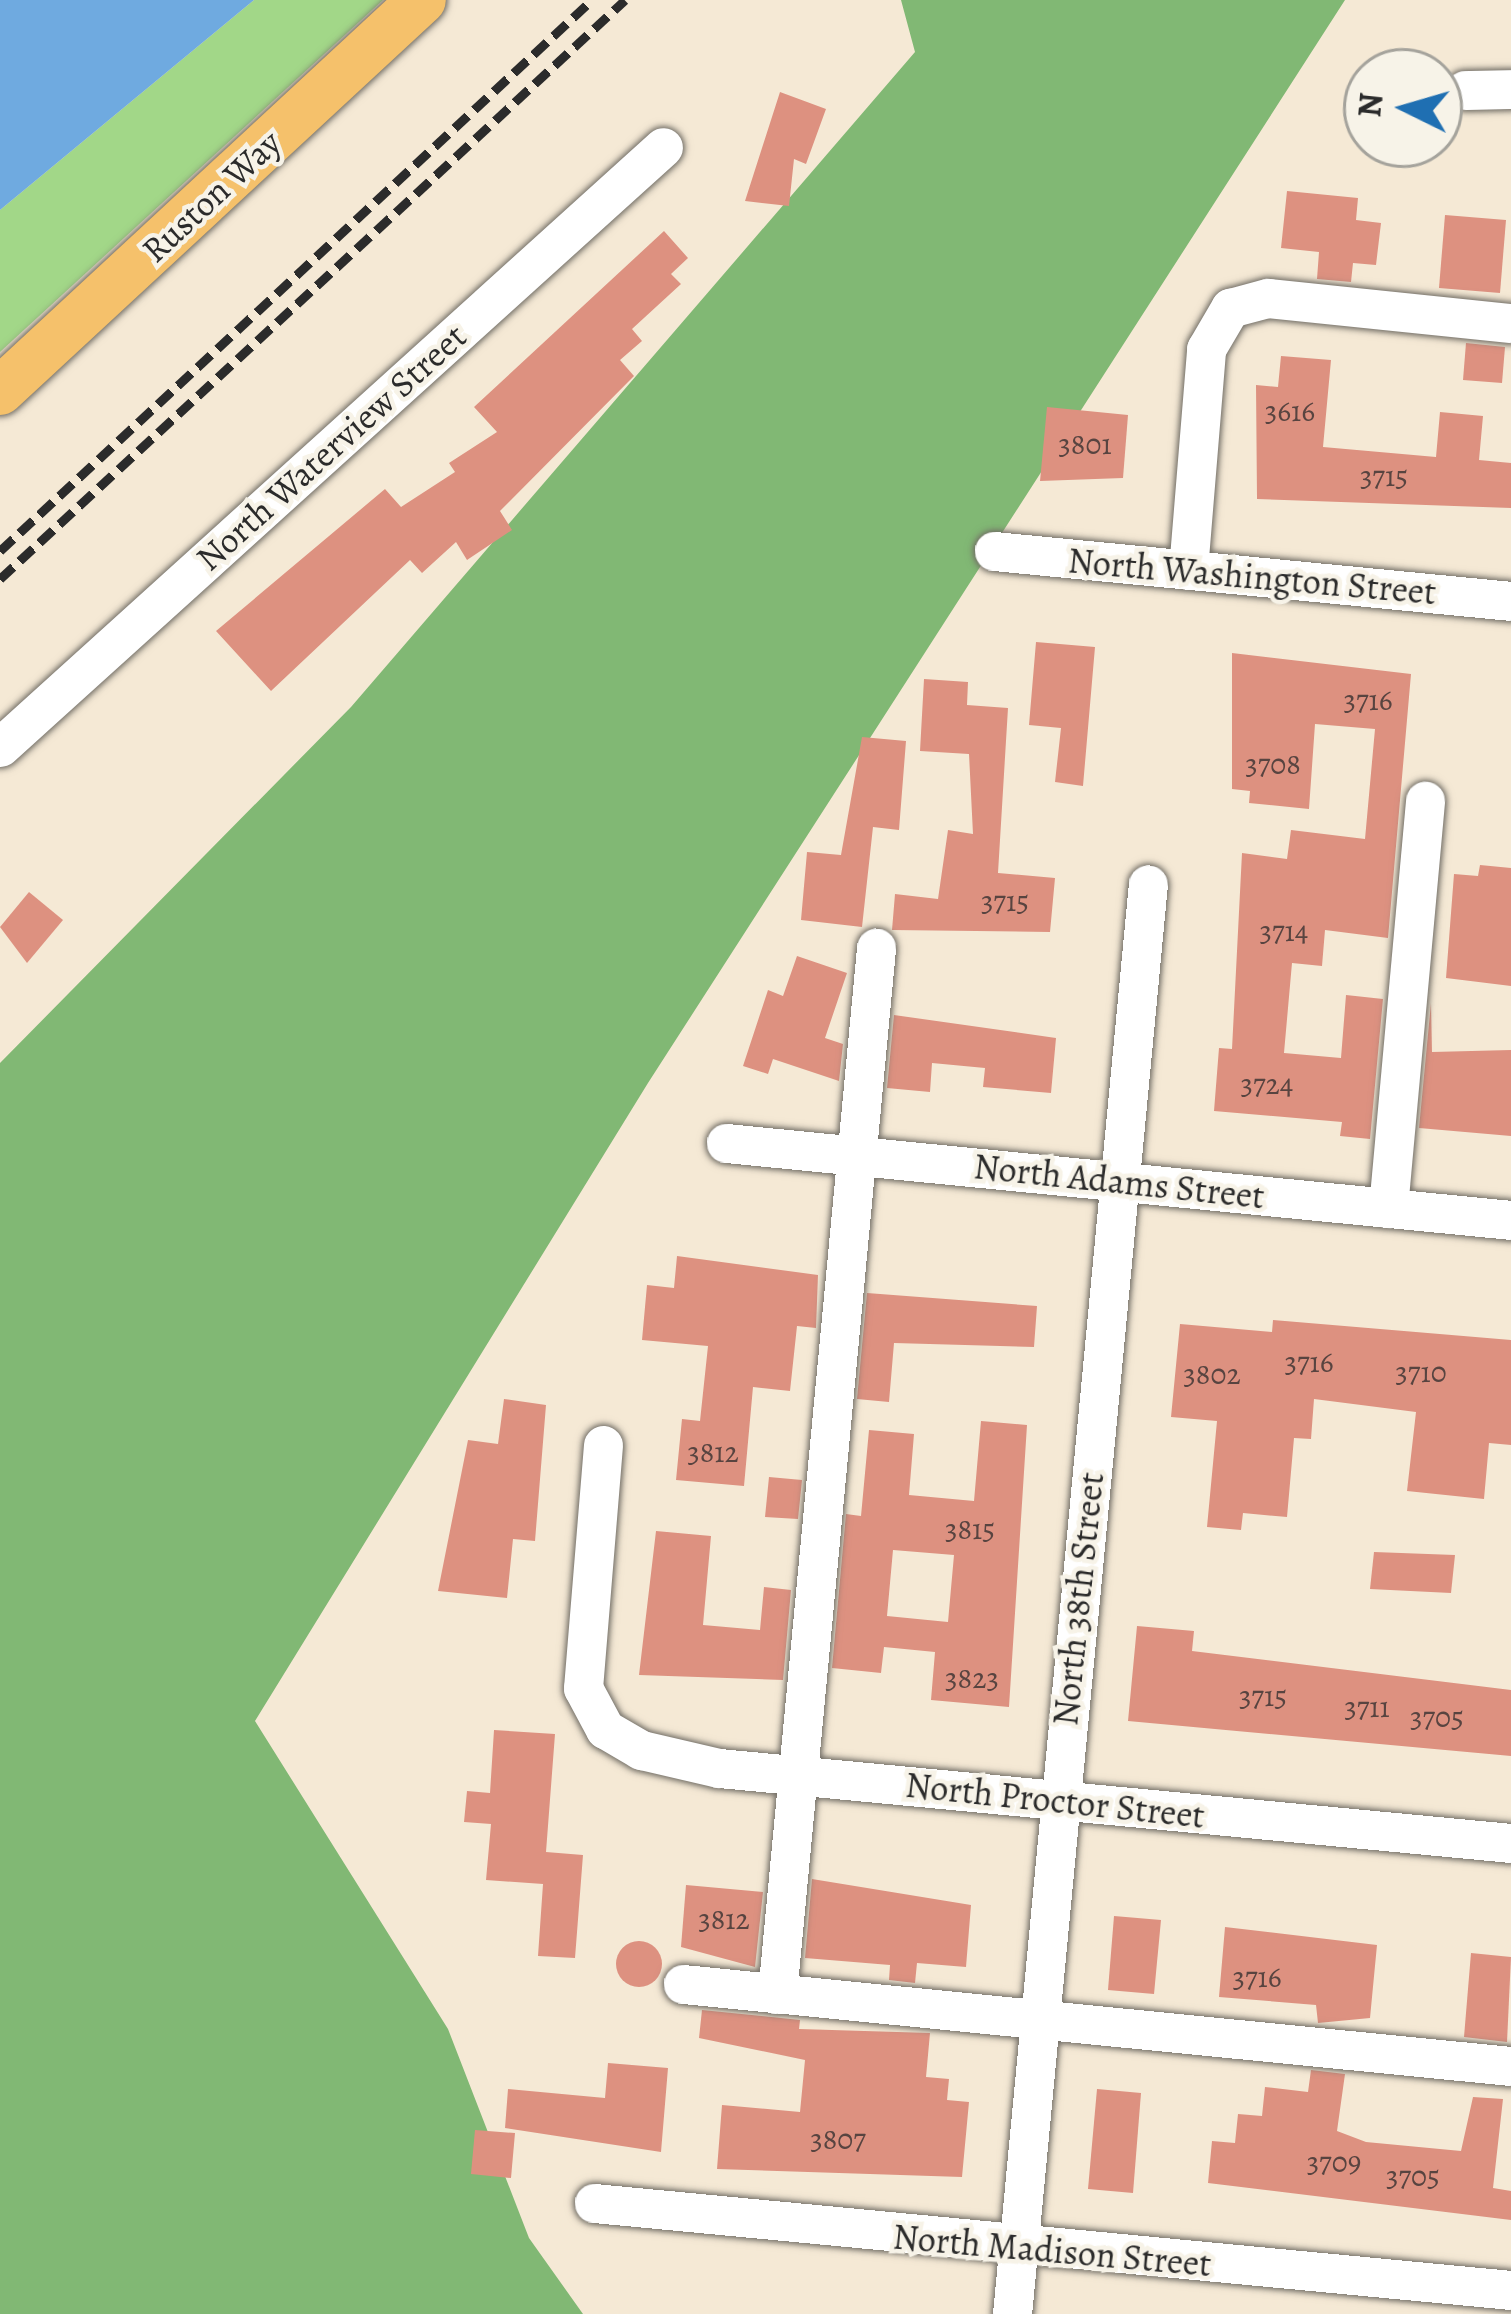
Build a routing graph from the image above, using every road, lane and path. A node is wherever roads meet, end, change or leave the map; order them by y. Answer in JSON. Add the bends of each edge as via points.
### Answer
{"nodes":[{"id":1,"x":422,"y":0,"type":"edge"},
{"id":2,"x":1511,"y":89,"type":"edge"},
{"id":3,"x":1465,"y":90,"type":"dead end"},
{"id":4,"x":663,"y":147,"type":"dead end"},
{"id":5,"x":1511,"y":323,"type":"edge"},
{"id":6,"x":0,"y":391,"type":"edge"},
{"id":7,"x":994,"y":551,"type":"dead end"},
{"id":8,"x":1188,"y":570,"type":"junction"},
{"id":9,"x":1511,"y":601,"type":"edge"},
{"id":10,"x":0,"y":747,"type":"edge"},
{"id":11,"x":1425,"y":801,"type":"dead end"},
{"id":12,"x":1148,"y":884,"type":"dead end"},
{"id":13,"x":876,"y":948,"type":"dead end"},
{"id":14,"x":726,"y":1143,"type":"dead end"},
{"id":15,"x":851,"y":1155,"type":"junction"},
{"id":16,"x":1119,"y":1181,"type":"junction"},
{"id":17,"x":1388,"y":1208,"type":"junction"},
{"id":18,"x":1511,"y":1220,"type":"edge"},
{"id":19,"x":603,"y":1445,"type":"dead end"},
{"id":20,"x":801,"y":1775,"type":"junction"},
{"id":21,"x":1058,"y":1801,"type":"junction"},
{"id":22,"x":1511,"y":1843,"type":"edge"},
{"id":23,"x":683,"y":1984,"type":"dead end"},
{"id":24,"x":777,"y":1994,"type":"junction"},
{"id":25,"x":1036,"y":2021,"type":"junction"},
{"id":26,"x":1511,"y":2066,"type":"edge"},
{"id":27,"x":594,"y":2203,"type":"dead end"},
{"id":28,"x":1018,"y":2249,"type":"junction"},
{"id":29,"x":1511,"y":2290,"type":"edge"},
{"id":30,"x":1012,"y":2314,"type":"edge"}],
"edges":[{"from":1,"to":6,"type":"main road","name":"Ruston Way"},
{"from":2,"to":3,"type":"street"},
{"from":4,"to":10,"type":"street","name":"North Waterview Street"},
{"from":5,"to":8,"type":"street","via":[[1268,298],[1231,308],[1209,336]]},
{"from":7,"to":8,"type":"street","name":"North Washington Street"},
{"from":8,"to":9,"type":"street","name":"North Washington Street"},
{"from":11,"to":17,"type":"street"},
{"from":12,"to":16,"type":"street","name":"North 38th Street"},
{"from":13,"to":15,"type":"street"},
{"from":14,"to":15,"type":"street","name":"North Adams Street"},
{"from":15,"to":16,"type":"street","name":"North Adams Street"},
{"from":15,"to":20,"type":"street"},
{"from":16,"to":17,"type":"street","name":"North Adams Street"},
{"from":16,"to":21,"type":"street","name":"North 38th Street"},
{"from":17,"to":18,"type":"street","name":"North Adams Street"},
{"from":19,"to":20,"type":"street","name":"North Proctor Street","via":[[581,1653],[605,1730],[659,1756]]},
{"from":20,"to":21,"type":"street","name":"North Proctor Street"},
{"from":20,"to":24,"type":"street"},
{"from":21,"to":22,"type":"street","name":"North Proctor Street"},
{"from":21,"to":25,"type":"street","name":"North 38th Street"},
{"from":23,"to":24,"type":"street"},
{"from":24,"to":25,"type":"street"},
{"from":25,"to":26,"type":"street"},
{"from":25,"to":28,"type":"street","name":"North 38th Street"},
{"from":27,"to":28,"type":"street","name":"North Madison Street"},
{"from":28,"to":29,"type":"street","name":"North Madison Street"},
{"from":28,"to":30,"type":"street","name":"North 38th Street"}]}
